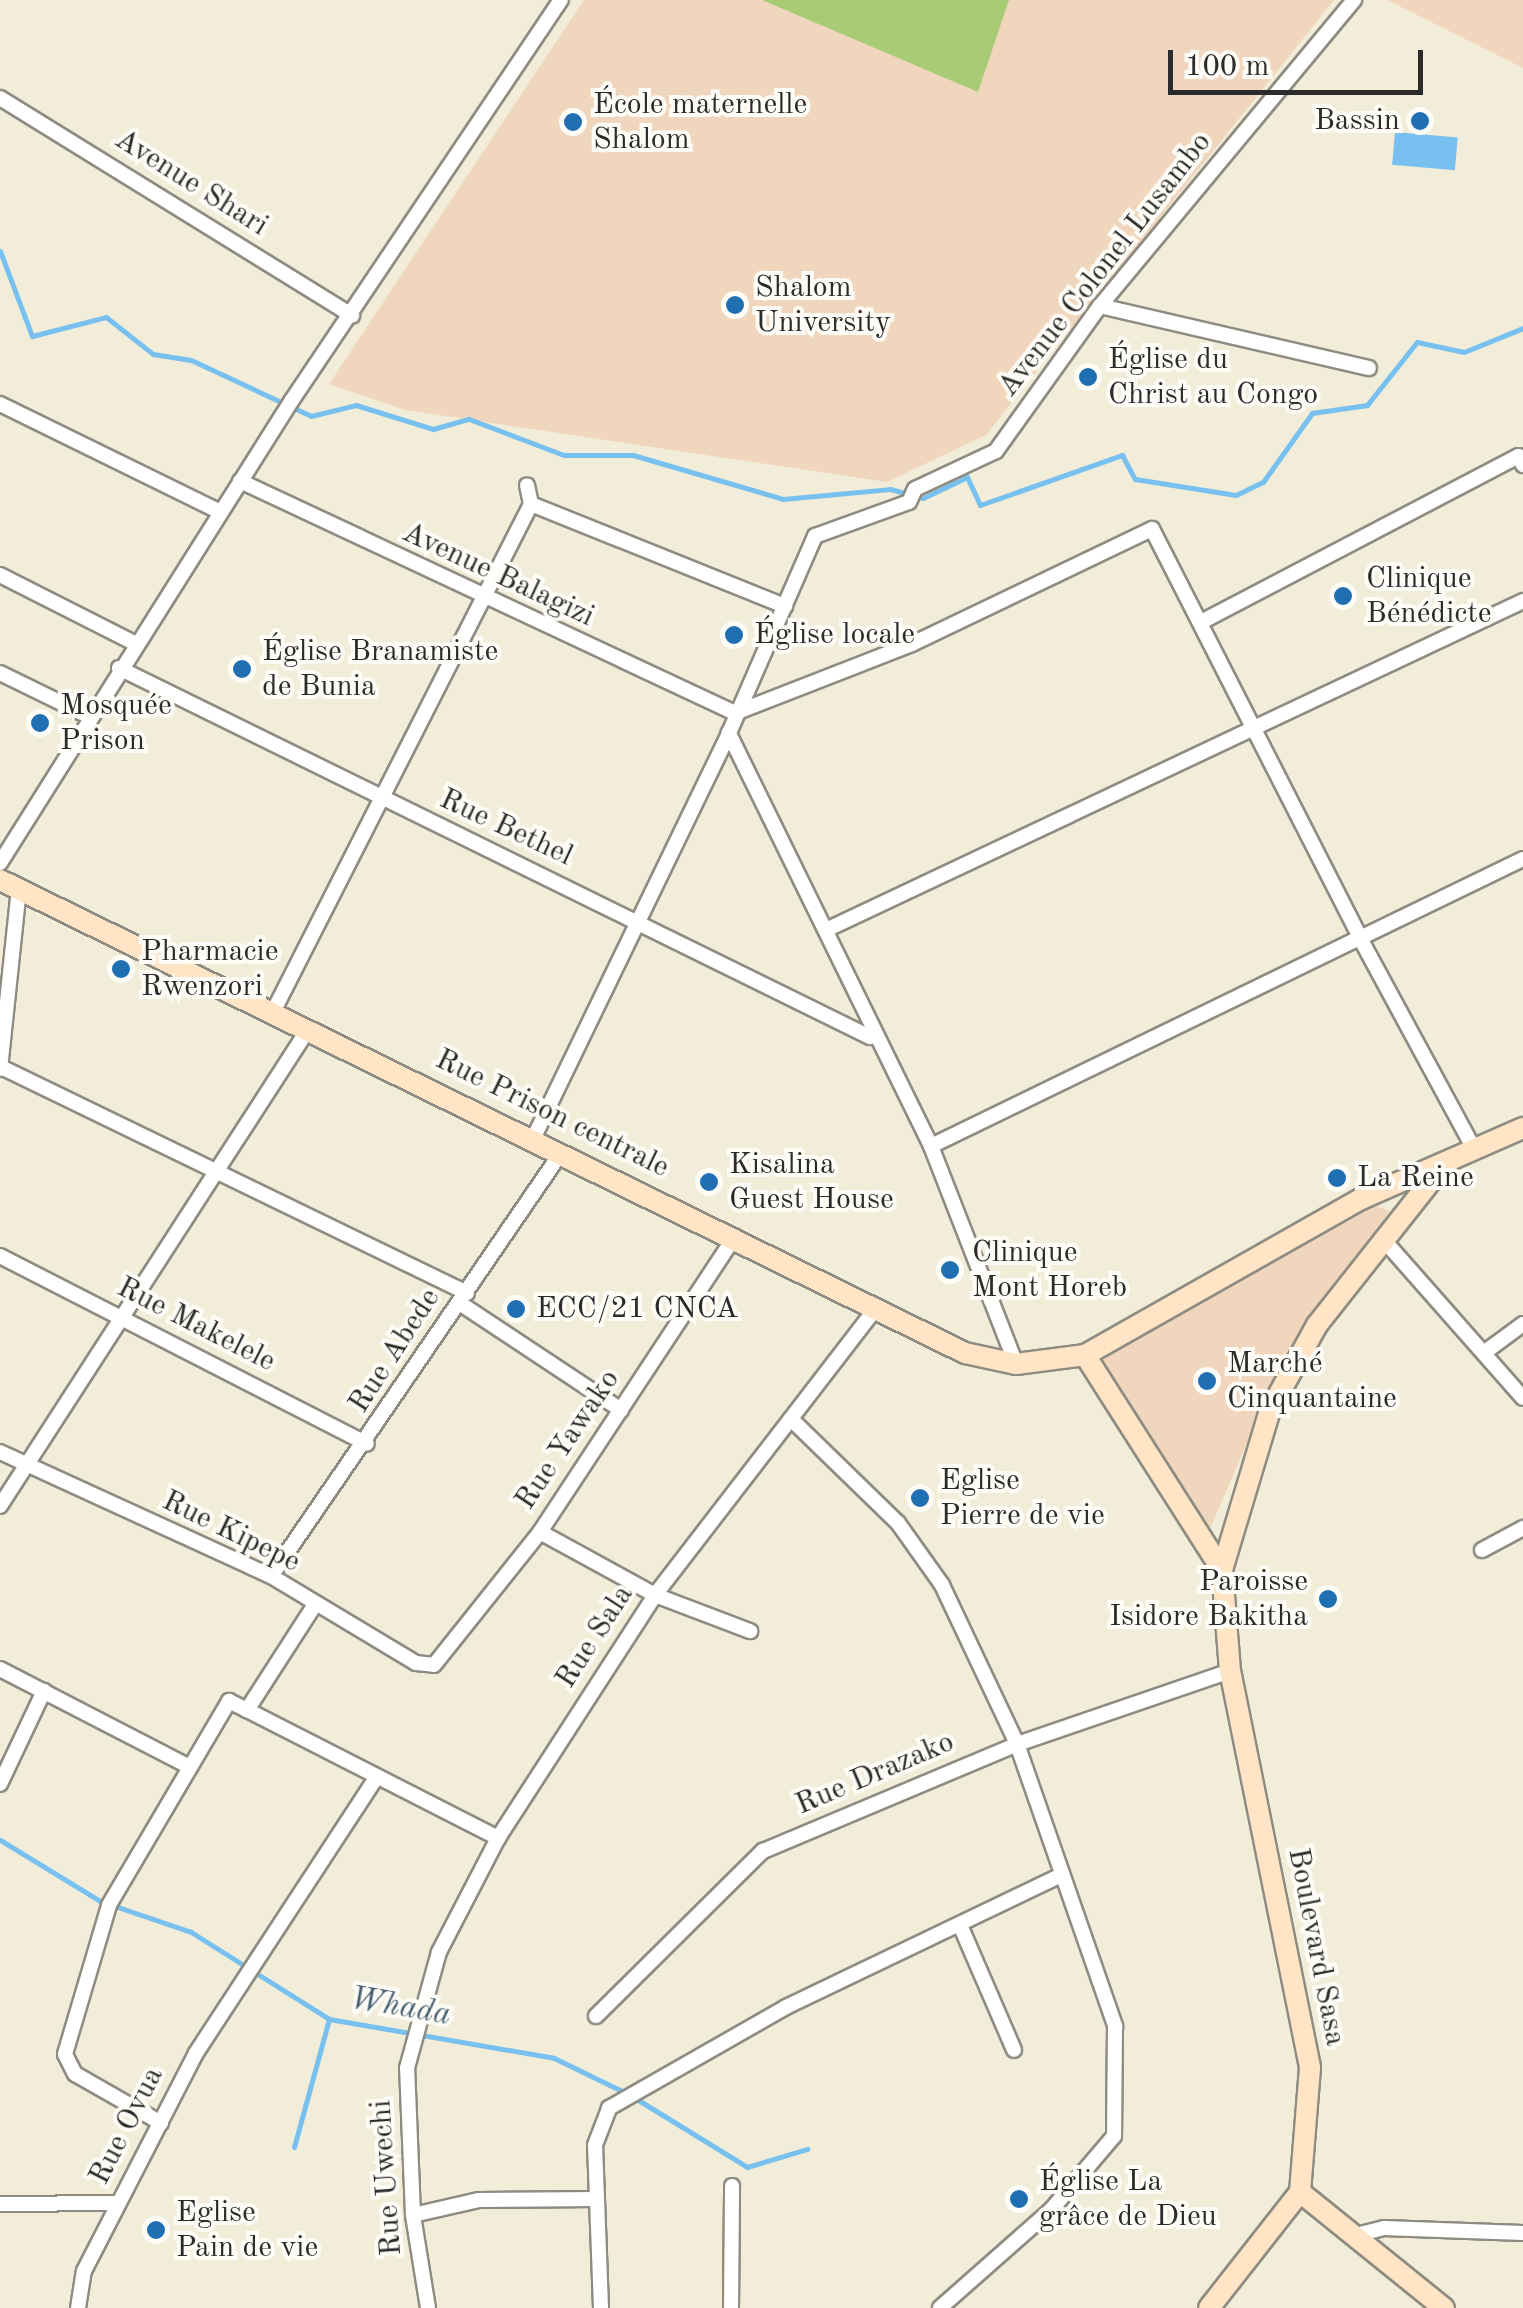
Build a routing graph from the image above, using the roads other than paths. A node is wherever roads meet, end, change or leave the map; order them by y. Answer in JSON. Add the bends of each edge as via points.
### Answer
{"nodes":[{"id":1,"x":561,"y":0,"type":"edge"},
{"id":2,"x":1354,"y":0,"type":"edge"},
{"id":3,"x":0,"y":98,"type":"edge"},
{"id":4,"x":1100,"y":306,"type":"junction"},
{"id":5,"x":352,"y":315,"type":"junction"},
{"id":6,"x":1369,"y":368,"type":"dead end"},
{"id":7,"x":0,"y":404,"type":"edge"},
{"id":8,"x":1521,"y":461,"type":"edge"},
{"id":9,"x":240,"y":482,"type":"junction"},
{"id":10,"x":527,"y":485,"type":"dead end"},
{"id":11,"x":531,"y":504,"type":"junction"},
{"id":12,"x":220,"y":512,"type":"junction"},
{"id":13,"x":0,"y":575,"type":"edge"},
{"id":14,"x":481,"y":600,"type":"junction"},
{"id":15,"x":1523,"y":602,"type":"edge"},
{"id":16,"x":785,"y":606,"type":"junction"},
{"id":17,"x":1203,"y":621,"type":"junction"},
{"id":18,"x":134,"y":644,"type":"junction"},
{"id":19,"x":120,"y":668,"type":"junction"},
{"id":20,"x":0,"y":674,"type":"edge"},
{"id":21,"x":735,"y":713,"type":"junction"},
{"id":22,"x":88,"y":716,"type":"junction"},
{"id":23,"x":1256,"y":727,"type":"junction"},
{"id":24,"x":728,"y":733,"type":"junction"},
{"id":25,"x":382,"y":801,"type":"junction"},
{"id":26,"x":1523,"y":859,"type":"edge"},
{"id":27,"x":0,"y":863,"type":"edge"},
{"id":28,"x":10,"y":884,"type":"edge"},
{"id":29,"x":641,"y":920,"type":"junction"},
{"id":30,"x":828,"y":929,"type":"junction"},
{"id":31,"x":1360,"y":938,"type":"junction"},
{"id":32,"x":274,"y":1010,"type":"junction"},
{"id":33,"x":309,"y":1028,"type":"junction"},
{"id":34,"x":870,"y":1036,"type":"junction"},
{"id":35,"x":0,"y":1068,"type":"edge"},
{"id":36,"x":1523,"y":1128,"type":"edge"},
{"id":37,"x":533,"y":1138,"type":"junction"},
{"id":38,"x":932,"y":1146,"type":"junction"},
{"id":39,"x":1474,"y":1149,"type":"junction"},
{"id":40,"x":561,"y":1153,"type":"junction"},
{"id":41,"x":1442,"y":1166,"type":"junction"},
{"id":42,"x":216,"y":1168,"type":"junction"},
{"id":43,"x":736,"y":1236,"type":"junction"},
{"id":44,"x":1382,"y":1238,"type":"junction"},
{"id":45,"x":0,"y":1256,"type":"edge"},
{"id":46,"x":464,"y":1298,"type":"junction"},
{"id":47,"x":874,"y":1309,"type":"junction"},
{"id":48,"x":119,"y":1316,"type":"junction"},
{"id":49,"x":1523,"y":1324,"type":"edge"},
{"id":50,"x":1484,"y":1352,"type":"junction"},
{"id":51,"x":1085,"y":1355,"type":"junction"},
{"id":52,"x":1016,"y":1364,"type":"junction"},
{"id":53,"x":1523,"y":1398,"type":"edge"},
{"id":54,"x":621,"y":1410,"type":"junction"},
{"id":55,"x":791,"y":1419,"type":"junction"},
{"id":56,"x":367,"y":1444,"type":"junction"},
{"id":57,"x":0,"y":1452,"type":"edge"},
{"id":58,"x":27,"y":1467,"type":"junction"},
{"id":59,"x":0,"y":1506,"type":"edge"},
{"id":60,"x":1523,"y":1528,"type":"edge"},
{"id":61,"x":540,"y":1532,"type":"junction"},
{"id":62,"x":1482,"y":1550,"type":"dead end"},
{"id":63,"x":1222,"y":1570,"type":"junction"},
{"id":64,"x":271,"y":1576,"type":"junction"},
{"id":65,"x":655,"y":1595,"type":"junction"},
{"id":66,"x":314,"y":1606,"type":"junction"},
{"id":67,"x":750,"y":1630,"type":"dead end"},
{"id":68,"x":434,"y":1664,"type":"joint"},
{"id":69,"x":0,"y":1669,"type":"edge"},
{"id":70,"x":1230,"y":1670,"type":"junction"},
{"id":71,"x":44,"y":1692,"type":"junction"},
{"id":72,"x":247,"y":1710,"type":"junction"},
{"id":73,"x":1017,"y":1744,"type":"junction"},
{"id":74,"x":186,"y":1765,"type":"junction"},
{"id":75,"x":376,"y":1778,"type":"junction"},
{"id":76,"x":0,"y":1784,"type":"edge"},
{"id":77,"x":498,"y":1838,"type":"junction"},
{"id":78,"x":1058,"y":1876,"type":"junction"},
{"id":79,"x":960,"y":1925,"type":"junction"},
{"id":80,"x":596,"y":2016,"type":"dead end"},
{"id":81,"x":414,"y":2028,"type":"joint"},
{"id":82,"x":1014,"y":2050,"type":"dead end"},
{"id":83,"x":161,"y":2123,"type":"junction"},
{"id":84,"x":732,"y":2186,"type":"dead end"},
{"id":85,"x":1300,"y":2192,"type":"junction"},
{"id":86,"x":597,"y":2199,"type":"junction"},
{"id":87,"x":118,"y":2203,"type":"junction"},
{"id":88,"x":0,"y":2204,"type":"edge"},
{"id":89,"x":412,"y":2216,"type":"junction"},
{"id":90,"x":1523,"y":2234,"type":"edge"},
{"id":91,"x":1351,"y":2236,"type":"junction"},
{"id":92,"x":1218,"y":2305,"type":"edge"},
{"id":93,"x":78,"y":2308,"type":"edge"},
{"id":94,"x":428,"y":2308,"type":"edge"},
{"id":95,"x":601,"y":2308,"type":"edge"},
{"id":96,"x":731,"y":2308,"type":"edge"},
{"id":97,"x":940,"y":2308,"type":"edge"},
{"id":98,"x":1444,"y":2308,"type":"edge"}],
"edges":[{"from":1,"to":5,"type":"street"},
{"from":2,"to":4,"type":"street","name":"Avenue Colonel Lusambo"},
{"from":3,"to":5,"type":"street","name":"Avenue Shari"},
{"from":4,"to":6,"type":"street"},
{"from":4,"to":16,"type":"street","name":"Avenue Colonel Lusambo","via":[[996,451],[912,496],[815,536]]},
{"from":5,"to":9,"type":"street"},
{"from":7,"to":12,"type":"street"},
{"from":8,"to":17,"type":"street"},
{"from":9,"to":12,"type":"street"},
{"from":9,"to":14,"type":"street","name":"Avenue Balagizi"},
{"from":10,"to":11,"type":"street"},
{"from":11,"to":14,"type":"street"},
{"from":11,"to":16,"type":"street"},
{"from":12,"to":18,"type":"street"},
{"from":13,"to":18,"type":"street"},
{"from":14,"to":21,"type":"street","name":"Avenue Balagizi"},
{"from":14,"to":25,"type":"street"},
{"from":15,"to":23,"type":"street"},
{"from":16,"to":21,"type":"street","name":"Avenue Colonel Lusambo"},
{"from":17,"to":21,"type":"street","via":[[1152,529],[912,644]]},
{"from":17,"to":23,"type":"street"},
{"from":18,"to":19,"type":"street"},
{"from":19,"to":22,"type":"street"},
{"from":19,"to":25,"type":"street","name":"Rue Bethel"},
{"from":20,"to":22,"type":"street"},
{"from":21,"to":24,"type":"street","name":"Avenue Colonel Lusambo"},
{"from":22,"to":27,"type":"street"},
{"from":23,"to":30,"type":"street"},
{"from":23,"to":31,"type":"street"},
{"from":24,"to":29,"type":"street","name":"Avenue Colonel Lusambo"},
{"from":24,"to":30,"type":"street"},
{"from":25,"to":29,"type":"street","name":"Rue Bethel"},
{"from":25,"to":32,"type":"street"},
{"from":26,"to":31,"type":"street"},
{"from":28,"to":32,"type":"street","name":"Rue Prison centrale"},
{"from":28,"to":35,"type":"street"},
{"from":29,"to":34,"type":"street","name":"Rue Bethel"},
{"from":29,"to":37,"type":"street","name":"Avenue Colonel Lusambo"},
{"from":30,"to":34,"type":"street"},
{"from":31,"to":38,"type":"street"},
{"from":31,"to":39,"type":"street"},
{"from":32,"to":33,"type":"street","name":"Rue Prison centrale"},
{"from":33,"to":37,"type":"street","name":"Rue Prison centrale"},
{"from":33,"to":42,"type":"street"},
{"from":34,"to":38,"type":"street"},
{"from":35,"to":42,"type":"street"},
{"from":36,"to":39,"type":"street"},
{"from":37,"to":40,"type":"street","name":"Rue Prison centrale"},
{"from":38,"to":52,"type":"street"},
{"from":39,"to":41,"type":"street"},
{"from":40,"to":43,"type":"street","name":"Rue Prison centrale"},
{"from":40,"to":46,"type":"street","name":"Rue Abede"},
{"from":41,"to":44,"type":"street","name":"Boulevard Sasa"},
{"from":41,"to":51,"type":"street","via":[[1362,1199]]},
{"from":42,"to":46,"type":"street"},
{"from":42,"to":48,"type":"street"},
{"from":43,"to":47,"type":"street","name":"Rue Prison centrale"},
{"from":43,"to":54,"type":"street","name":"Rue Yawako"},
{"from":44,"to":50,"type":"street"},
{"from":44,"to":63,"type":"street","name":"Boulevard Sasa","via":[[1317,1324],[1270,1410]]},
{"from":45,"to":48,"type":"street","name":"Rue Makelele"},
{"from":46,"to":54,"type":"street"},
{"from":46,"to":56,"type":"street","name":"Rue Abede"},
{"from":47,"to":52,"type":"street","name":"Rue Prison centrale","via":[[964,1352]]},
{"from":47,"to":55,"type":"street","name":"Rue Sala"},
{"from":48,"to":56,"type":"street","name":"Rue Makelele"},
{"from":48,"to":58,"type":"street"},
{"from":49,"to":50,"type":"street"},
{"from":50,"to":53,"type":"street"},
{"from":51,"to":52,"type":"street","name":"Rue Prison centrale"},
{"from":51,"to":63,"type":"street","name":"Boulevard Sasa"},
{"from":54,"to":61,"type":"street","name":"Rue Yawako"},
{"from":55,"to":65,"type":"street","name":"Rue Sala"},
{"from":55,"to":73,"type":"street","via":[[898,1523],[942,1586]]},
{"from":56,"to":64,"type":"street","name":"Rue Abede"},
{"from":57,"to":58,"type":"street","name":"Rue Kipepe"},
{"from":58,"to":59,"type":"street"},
{"from":58,"to":64,"type":"street","name":"Rue Kipepe"},
{"from":60,"to":62,"type":"street"},
{"from":61,"to":65,"type":"street"},
{"from":61,"to":68,"type":"street","name":"Rue Yawako"},
{"from":63,"to":70,"type":"street","name":"Boulevard Sasa"},
{"from":64,"to":66,"type":"street","name":"Rue Kipepe"},
{"from":65,"to":67,"type":"street"},
{"from":65,"to":77,"type":"street","name":"Rue Sala"},
{"from":66,"to":68,"type":"street","name":"Rue Kipepe"},
{"from":66,"to":72,"type":"street"},
{"from":69,"to":71,"type":"street"},
{"from":70,"to":73,"type":"street","name":"Rue Drazako"},
{"from":70,"to":85,"type":"street","name":"Boulevard Sasa","via":[[1310,2067]]},
{"from":71,"to":74,"type":"street"},
{"from":71,"to":76,"type":"street"},
{"from":72,"to":74,"type":"street","via":[[229,1701]]},
{"from":72,"to":75,"type":"street"},
{"from":73,"to":78,"type":"street"},
{"from":73,"to":80,"type":"street","name":"Rue Drazako","via":[[762,1851]]},
{"from":74,"to":83,"type":"street","via":[[111,1901],[65,2054],[75,2074]]},
{"from":75,"to":77,"type":"street"},
{"from":75,"to":83,"type":"street","name":"Rue Ovua","via":[[254,1964]]},
{"from":77,"to":81,"type":"street","name":"Rue Sala","via":[[439,1952]]},
{"from":78,"to":79,"type":"street"},
{"from":78,"to":97,"type":"street","via":[[1115,2026],[1114,2136],[1051,2210]]},
{"from":79,"to":82,"type":"street"},
{"from":79,"to":86,"type":"street","via":[[609,2108],[595,2145]]},
{"from":81,"to":89,"type":"street","name":"Rue Uwechi"},
{"from":83,"to":87,"type":"street","name":"Rue Ovua"},
{"from":84,"to":96,"type":"street"},
{"from":85,"to":91,"type":"street"},
{"from":85,"to":92,"type":"street"},
{"from":86,"to":89,"type":"street","via":[[479,2200]]},
{"from":86,"to":95,"type":"street"},
{"from":87,"to":88,"type":"street"},
{"from":87,"to":93,"type":"street","name":"Rue Ovua","via":[[84,2271]]},
{"from":89,"to":94,"type":"street","name":"Rue Uwechi"},
{"from":90,"to":91,"type":"street","via":[[1384,2228]]},
{"from":91,"to":98,"type":"street"}]}
